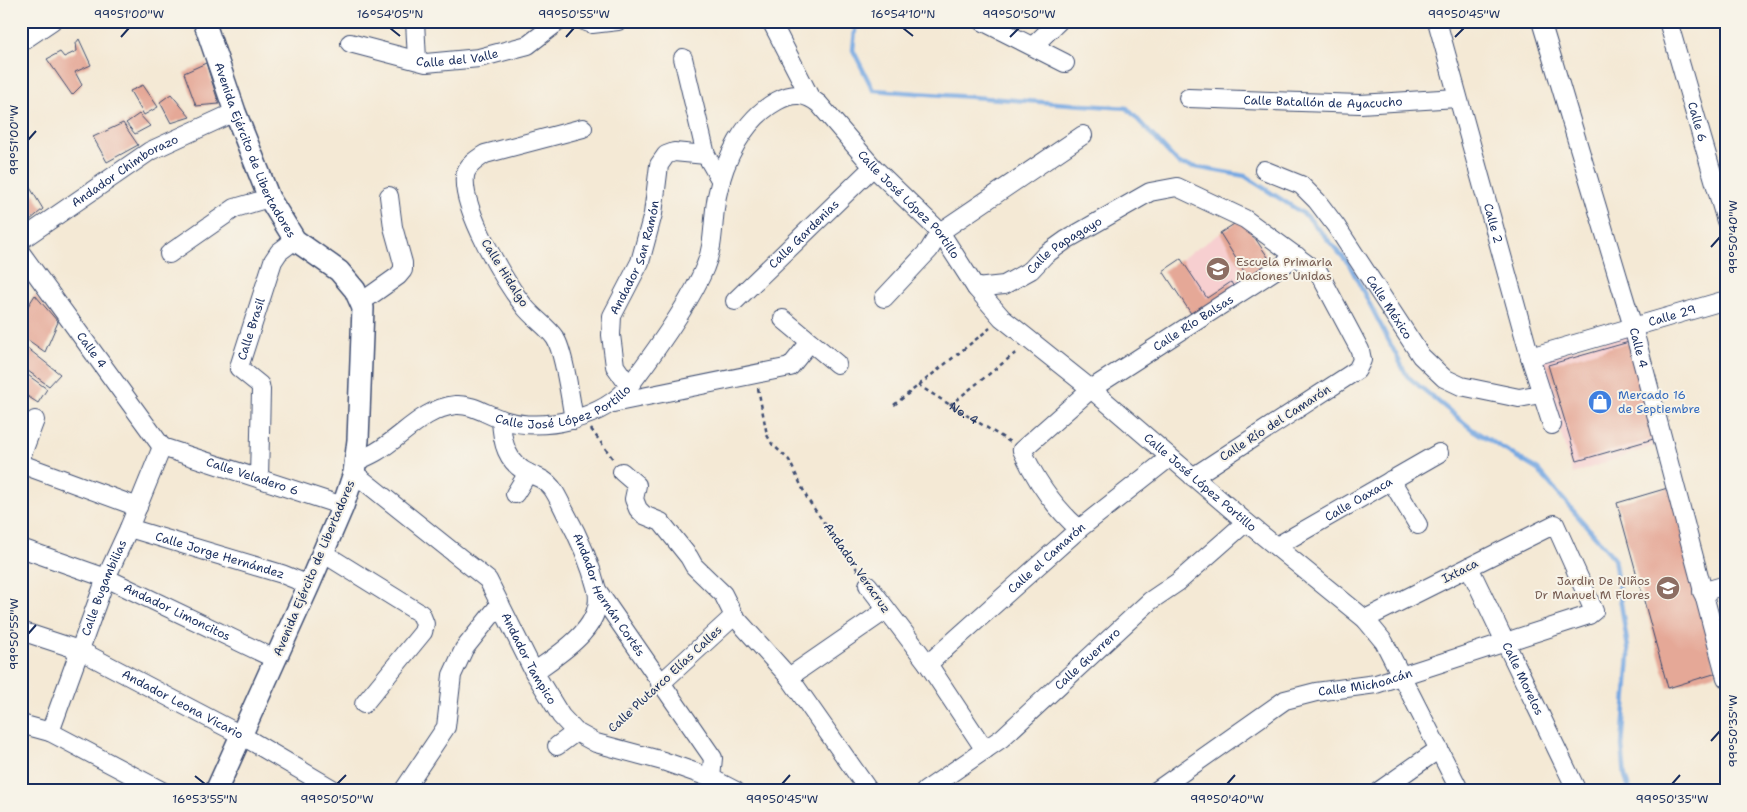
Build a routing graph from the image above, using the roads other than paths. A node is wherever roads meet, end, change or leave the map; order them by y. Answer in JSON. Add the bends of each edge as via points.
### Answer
{"nodes":[{"id":1,"x":52,"y":21,"type":"edge"},
{"id":2,"x":204,"y":21,"type":"edge"},
{"id":3,"x":416,"y":21,"type":"edge"},
{"id":4,"x":559,"y":21,"type":"edge"},
{"id":5,"x":618,"y":21,"type":"edge"},
{"id":6,"x":771,"y":21,"type":"edge"},
{"id":7,"x":982,"y":21,"type":"edge"},
{"id":8,"x":1059,"y":21,"type":"edge"},
{"id":9,"x":1437,"y":21,"type":"edge"},
{"id":10,"x":1541,"y":21,"type":"edge"},
{"id":11,"x":1668,"y":21,"type":"edge"},
{"id":12,"x":584,"y":22,"type":"edge"},
{"id":13,"x":21,"y":42,"type":"edge"},
{"id":14,"x":350,"y":43,"type":"dead end"},
{"id":15,"x":1033,"y":46,"type":"junction"},
{"id":16,"x":683,"y":58,"type":"dead end"},
{"id":17,"x":416,"y":60,"type":"junction"},
{"id":18,"x":1065,"y":63,"type":"dead end"},
{"id":19,"x":810,"y":97,"type":"junction"},
{"id":20,"x":1188,"y":98,"type":"dead end"},
{"id":21,"x":1457,"y":98,"type":"junction"},
{"id":22,"x":235,"y":112,"type":"junction"},
{"id":23,"x":583,"y":128,"type":"dead end"},
{"id":24,"x":1083,"y":135,"type":"dead end"},
{"id":25,"x":706,"y":155,"type":"junction"},
{"id":26,"x":873,"y":167,"type":"junction"},
{"id":27,"x":1264,"y":170,"type":"dead end"},
{"id":28,"x":721,"y":181,"type":"junction"},
{"id":29,"x":390,"y":196,"type":"dead end"},
{"id":30,"x":269,"y":198,"type":"junction"},
{"id":31,"x":1726,"y":221,"type":"edge"},
{"id":32,"x":940,"y":232,"type":"junction"},
{"id":33,"x":21,"y":240,"type":"edge"},
{"id":34,"x":295,"y":240,"type":"junction"},
{"id":35,"x":169,"y":254,"type":"dead end"},
{"id":36,"x":1297,"y":256,"type":"junction"},
{"id":37,"x":23,"y":260,"type":"edge"},
{"id":38,"x":976,"y":288,"type":"junction"},
{"id":39,"x":884,"y":298,"type":"dead end"},
{"id":40,"x":1726,"y":300,"type":"edge"},
{"id":41,"x":735,"y":301,"type":"dead end"},
{"id":42,"x":360,"y":303,"type":"junction"},
{"id":43,"x":783,"y":319,"type":"dead end"},
{"id":44,"x":1633,"y":327,"type":"junction"},
{"id":45,"x":810,"y":342,"type":"junction"},
{"id":46,"x":1530,"y":357,"type":"junction"},
{"id":47,"x":837,"y":364,"type":"dead end"},
{"id":48,"x":1357,"y":370,"type":"joint"},
{"id":49,"x":629,"y":386,"type":"junction"},
{"id":50,"x":1091,"y":389,"type":"junction"},
{"id":51,"x":1541,"y":394,"type":"junction"},
{"id":52,"x":613,"y":404,"type":"junction"},
{"id":53,"x":501,"y":419,"type":"junction"},
{"id":54,"x":579,"y":419,"type":"junction"},
{"id":55,"x":36,"y":420,"type":"dead end"},
{"id":56,"x":1552,"y":425,"type":"dead end"},
{"id":57,"x":162,"y":447,"type":"junction"},
{"id":58,"x":1439,"y":453,"type":"dead end"},
{"id":59,"x":21,"y":457,"type":"edge"},
{"id":60,"x":1169,"y":458,"type":"junction"},
{"id":61,"x":21,"y":464,"type":"edge"},
{"id":62,"x":355,"y":468,"type":"junction"},
{"id":63,"x":622,"y":472,"type":"road end"},
{"id":64,"x":528,"y":473,"type":"junction"},
{"id":65,"x":1193,"y":477,"type":"junction"},
{"id":66,"x":259,"y":478,"type":"junction"},
{"id":67,"x":1391,"y":480,"type":"junction"},
{"id":68,"x":515,"y":494,"type":"dead end"},
{"id":69,"x":343,"y":506,"type":"junction"},
{"id":70,"x":138,"y":507,"type":"junction"},
{"id":71,"x":1246,"y":522,"type":"junction"},
{"id":72,"x":1418,"y":525,"type":"dead end"},
{"id":73,"x":129,"y":528,"type":"junction"},
{"id":74,"x":1079,"y":529,"type":"junction"},
{"id":75,"x":1277,"y":546,"type":"junction"},
{"id":76,"x":21,"y":548,"type":"edge"},
{"id":77,"x":323,"y":553,"type":"junction"},
{"id":78,"x":1469,"y":567,"type":"junction"},
{"id":79,"x":106,"y":578,"type":"junction"},
{"id":80,"x":309,"y":584,"type":"junction"},
{"id":81,"x":868,"y":585,"type":"road end"},
{"id":82,"x":1726,"y":585,"type":"edge"},
{"id":83,"x":597,"y":590,"type":"junction"},
{"id":84,"x":1702,"y":592,"type":"junction"},
{"id":85,"x":500,"y":604,"type":"junction"},
{"id":86,"x":886,"y":610,"type":"junction"},
{"id":87,"x":1594,"y":611,"type":"joint"},
{"id":88,"x":734,"y":616,"type":"junction"},
{"id":89,"x":1365,"y":619,"type":"junction"},
{"id":90,"x":21,"y":631,"type":"edge"},
{"id":91,"x":1507,"y":642,"type":"junction"},
{"id":92,"x":79,"y":650,"type":"junction"},
{"id":93,"x":275,"y":660,"type":"junction"},
{"id":94,"x":928,"y":664,"type":"junction"},
{"id":95,"x":534,"y":672,"type":"junction"},
{"id":96,"x":1402,"y":676,"type":"junction"},
{"id":97,"x":789,"y":677,"type":"junction"},
{"id":98,"x":1726,"y":678,"type":"edge"},
{"id":99,"x":660,"y":684,"type":"junction"},
{"id":100,"x":364,"y":704,"type":"dead end"},
{"id":101,"x":21,"y":724,"type":"edge"},
{"id":102,"x":50,"y":732,"type":"junction"},
{"id":103,"x":576,"y":732,"type":"junction"},
{"id":104,"x":240,"y":735,"type":"junction"},
{"id":105,"x":557,"y":746,"type":"dead end"},
{"id":106,"x":1438,"y":749,"type":"junction"},
{"id":107,"x":985,"y":750,"type":"junction"},
{"id":108,"x":711,"y":778,"type":"junction"},
{"id":109,"x":1382,"y":790,"type":"edge"},
{"id":110,"x":162,"y":791,"type":"edge"},
{"id":111,"x":216,"y":791,"type":"edge"},
{"id":112,"x":336,"y":791,"type":"edge"},
{"id":113,"x":403,"y":791,"type":"edge"},
{"id":114,"x":736,"y":791,"type":"edge"},
{"id":115,"x":869,"y":791,"type":"edge"},
{"id":116,"x":925,"y":791,"type":"edge"},
{"id":117,"x":1156,"y":791,"type":"edge"},
{"id":118,"x":1460,"y":791,"type":"edge"},
{"id":119,"x":1577,"y":791,"type":"edge"}],
"edges":[{"from":1,"to":13,"type":"street"},
{"from":2,"to":22,"type":"main road","name":"Avenida Ejército de Libertadores"},
{"from":3,"to":17,"type":"street"},
{"from":4,"to":17,"type":"street","name":"Calle del Valle","via":[[528,45],[479,58],[426,63]]},
{"from":5,"to":12,"type":"street"},
{"from":6,"to":19,"type":"street"},
{"from":7,"to":15,"type":"street"},
{"from":8,"to":15,"type":"street"},
{"from":9,"to":21,"type":"street","name":"Calle 2"},
{"from":10,"to":44,"type":"street","name":"Calle 4"},
{"from":11,"to":31,"type":"street","name":"Calle 6"},
{"from":14,"to":17,"type":"street","name":"Calle del Valle"},
{"from":15,"to":18,"type":"street"},
{"from":16,"to":25,"type":"street"},
{"from":19,"to":26,"type":"street","name":"Calle José López Portillo"},
{"from":19,"to":28,"type":"street","name":"Calle José López Portillo","via":[[799,94],[782,98],[756,115],[744,130]]},
{"from":20,"to":21,"type":"street","name":"Calle Batallón de Ayacucho","via":[[1360,104]]},
{"from":21,"to":46,"type":"street","name":"Calle 2"},
{"from":22,"to":30,"type":"main road","name":"Avenida Ejército de Libertadores"},
{"from":22,"to":33,"type":"street","name":"Andador Chimborazo","via":[[150,151]]},
{"from":23,"to":54,"type":"street","name":"Calle Hidalgo","via":[[484,154],[471,164],[465,175],[467,194],[478,229],[525,308],[557,340]]},
{"from":24,"to":32,"type":"street"},
{"from":25,"to":28,"type":"street"},
{"from":25,"to":49,"type":"street","name":"Andador San Ramón","via":[[674,152],[666,154],[659,165],[650,230],[640,262],[612,316],[615,366]]},
{"from":26,"to":32,"type":"street","name":"Calle José López Portillo"},
{"from":26,"to":41,"type":"street","name":"Calle Gardenias"},
{"from":27,"to":51,"type":"street","name":"Calle México","via":[[1301,185],[1317,201],[1421,356],[1444,378],[1461,386],[1520,398]]},
{"from":28,"to":49,"type":"street","name":"Calle José López Portillo","via":[[716,198],[714,238],[706,266],[693,291]]},
{"from":29,"to":42,"type":"street","via":[[403,270]]},
{"from":30,"to":34,"type":"main road","name":"Avenida Ejército de Libertadores"},
{"from":30,"to":35,"type":"street","via":[[235,208]]},
{"from":32,"to":38,"type":"street","name":"Calle José López Portillo"},
{"from":32,"to":39,"type":"street","via":[[930,250]]},
{"from":34,"to":42,"type":"main road","name":"Avenida Ejército de Libertadores","via":[[339,271]]},
{"from":34,"to":66,"type":"street","name":"Calle Brasil","via":[[273,261],[239,368],[260,385],[261,390]]},
{"from":36,"to":38,"type":"street","name":"Calle Papagayo","via":[[1245,219],[1177,187],[1150,192],[1066,240],[1031,270],[1004,285]]},
{"from":36,"to":48,"type":"street","name":"Calle Papagayo","via":[[1319,273],[1360,350],[1362,360]]},
{"from":36,"to":50,"type":"street","name":"Calle Río Balsas"},
{"from":37,"to":57,"type":"street","name":"Calle 4"},
{"from":38,"to":50,"type":"street","name":"Calle José López Portillo","via":[[1002,318]]},
{"from":40,"to":44,"type":"street","name":"Calle 29"},
{"from":42,"to":62,"type":"main road","name":"Avenida Ejército de Libertadores","via":[[362,327]]},
{"from":43,"to":45,"type":"street"},
{"from":44,"to":46,"type":"street","name":"Calle 29"},
{"from":44,"to":84,"type":"street","name":"Calle 4"},
{"from":45,"to":47,"type":"street"},
{"from":45,"to":52,"type":"street","via":[[790,367]]},
{"from":46,"to":51,"type":"street","name":"Calle 2"},
{"from":48,"to":65,"type":"street","name":"Calle Río del Camarón"},
{"from":49,"to":52,"type":"street","name":"Calle José López Portillo"},
{"from":50,"to":60,"type":"street","name":"Calle José López Portillo"},
{"from":50,"to":74,"type":"street","via":[[1022,450],[1033,474]]},
{"from":51,"to":56,"type":"street","name":"Calle 2"},
{"from":52,"to":54,"type":"street","name":"Calle José López Portillo"},
{"from":53,"to":54,"type":"street","name":"Calle José López Portillo","via":[[522,424]]},
{"from":53,"to":62,"type":"street","name":"Calle José López Portillo","via":[[481,409],[457,405],[435,410]]},
{"from":53,"to":64,"type":"street","name":"Andador Hernán Cortés","via":[[502,439],[508,456]]},
{"from":55,"to":59,"type":"street"},
{"from":57,"to":66,"type":"street","name":"Calle Veladero 6"},
{"from":57,"to":70,"type":"street","name":"Calle Bugambilias"},
{"from":58,"to":67,"type":"street","name":"Calle Oaxaca"},
{"from":60,"to":65,"type":"street","name":"Calle José López Portillo"},
{"from":60,"to":74,"type":"street","name":"Calle el Camarón"},
{"from":61,"to":70,"type":"street"},
{"from":62,"to":69,"type":"main road","name":"Avenida Ejército de Libertadores"},
{"from":62,"to":85,"type":"street","name":"Andador Tampico","via":[[488,580]]},
{"from":63,"to":88,"type":"street","via":[[638,485],[634,499],[638,510],[661,522],[694,566],[723,594]]},
{"from":64,"to":68,"type":"street"},
{"from":64,"to":83,"type":"street","name":"Andador Hernán Cortés","via":[[543,478],[553,489],[579,538]]},
{"from":65,"to":71,"type":"street","name":"Calle José López Portillo"},
{"from":66,"to":69,"type":"street","name":"Calle Veladero 6"},
{"from":67,"to":72,"type":"street"},
{"from":67,"to":75,"type":"street","name":"Calle Oaxaca"},
{"from":69,"to":77,"type":"main road","name":"Avenida Ejército de Libertadores"},
{"from":70,"to":73,"type":"street","name":"Calle Bugambilias"},
{"from":71,"to":75,"type":"street","name":"Calle José López Portillo"},
{"from":71,"to":107,"type":"street","name":"Calle Guerrero","via":[[1178,582],[1150,602]]},
{"from":73,"to":79,"type":"street","name":"Calle Bugambilias"},
{"from":73,"to":80,"type":"street","name":"Calle Jorge Hernández"},
{"from":74,"to":94,"type":"street","name":"Calle el Camarón"},
{"from":75,"to":89,"type":"street","name":"Calle José López Portillo"},
{"from":76,"to":79,"type":"street","name":"Andador Limoncitos"},
{"from":77,"to":80,"type":"main road","name":"Avenida Ejército de Libertadores"},
{"from":77,"to":100,"type":"street","via":[[422,614],[425,624],[423,632]]},
{"from":78,"to":87,"type":"street","name":"Ixtaca","via":[[1555,524]]},
{"from":78,"to":89,"type":"street","name":"Ixtaca"},
{"from":78,"to":91,"type":"street","name":"Calle Morelos"},
{"from":79,"to":92,"type":"street","name":"Calle Bugambilias"},
{"from":79,"to":93,"type":"street","name":"Andador Limoncitos"},
{"from":80,"to":93,"type":"main road","name":"Avenida Ejército de Libertadores"},
{"from":81,"to":86,"type":"street","name":"Andador Veracruz"},
{"from":82,"to":84,"type":"street"},
{"from":83,"to":95,"type":"street","via":[[597,612],[584,631]]},
{"from":83,"to":99,"type":"street","name":"Andador Hernán Cortés"},
{"from":84,"to":98,"type":"street","name":"Calle 4"},
{"from":85,"to":95,"type":"street","name":"Andador Tampico"},
{"from":85,"to":113,"type":"street","via":[[464,649],[452,674],[446,727]]},
{"from":86,"to":94,"type":"street","name":"Andador Veracruz"},
{"from":86,"to":97,"type":"street"},
{"from":87,"to":91,"type":"street","name":"Calle Michoacán"},
{"from":88,"to":97,"type":"street"},
{"from":88,"to":99,"type":"street","name":"Calle Plutarco Elías Calles"},
{"from":89,"to":96,"type":"street","name":"Calle José López Portillo","via":[[1384,642]]},
{"from":90,"to":92,"type":"street","name":"Andador Leona Vicario"},
{"from":91,"to":96,"type":"street","name":"Calle Michoacán"},
{"from":91,"to":119,"type":"street","name":"Calle Morelos"},
{"from":92,"to":102,"type":"street","name":"Calle Bugambilias"},
{"from":92,"to":104,"type":"street","name":"Andador Leona Vicario"},
{"from":93,"to":104,"type":"main road","name":"Avenida Ejército de Libertadores"},
{"from":94,"to":107,"type":"street","name":"Andador Veracruz"},
{"from":95,"to":103,"type":"street","name":"Andador Tampico","via":[[561,716]]},
{"from":96,"to":106,"type":"street","name":"Calle José López Portillo"},
{"from":96,"to":117,"type":"street","name":"Calle Michoacán","via":[[1376,684],[1316,692],[1285,700]]},
{"from":97,"to":115,"type":"street"},
{"from":99,"to":108,"type":"street","name":"Andador Hernán Cortés","via":[[713,758]]},
{"from":101,"to":102,"type":"street"},
{"from":102,"to":110,"type":"street"},
{"from":103,"to":105,"type":"street"},
{"from":103,"to":108,"type":"street","name":"Andador Tampico","via":[[596,743]]},
{"from":104,"to":111,"type":"main road","name":"Avenida Ejército de Libertadores"},
{"from":104,"to":112,"type":"street","name":"Andador Leona Vicario"},
{"from":106,"to":109,"type":"street"},
{"from":106,"to":118,"type":"street","name":"Calle José López Portillo"},
{"from":107,"to":116,"type":"street","name":"Calle Guerrero"},
{"from":108,"to":114,"type":"street","name":"Andador Tampico"}]}
